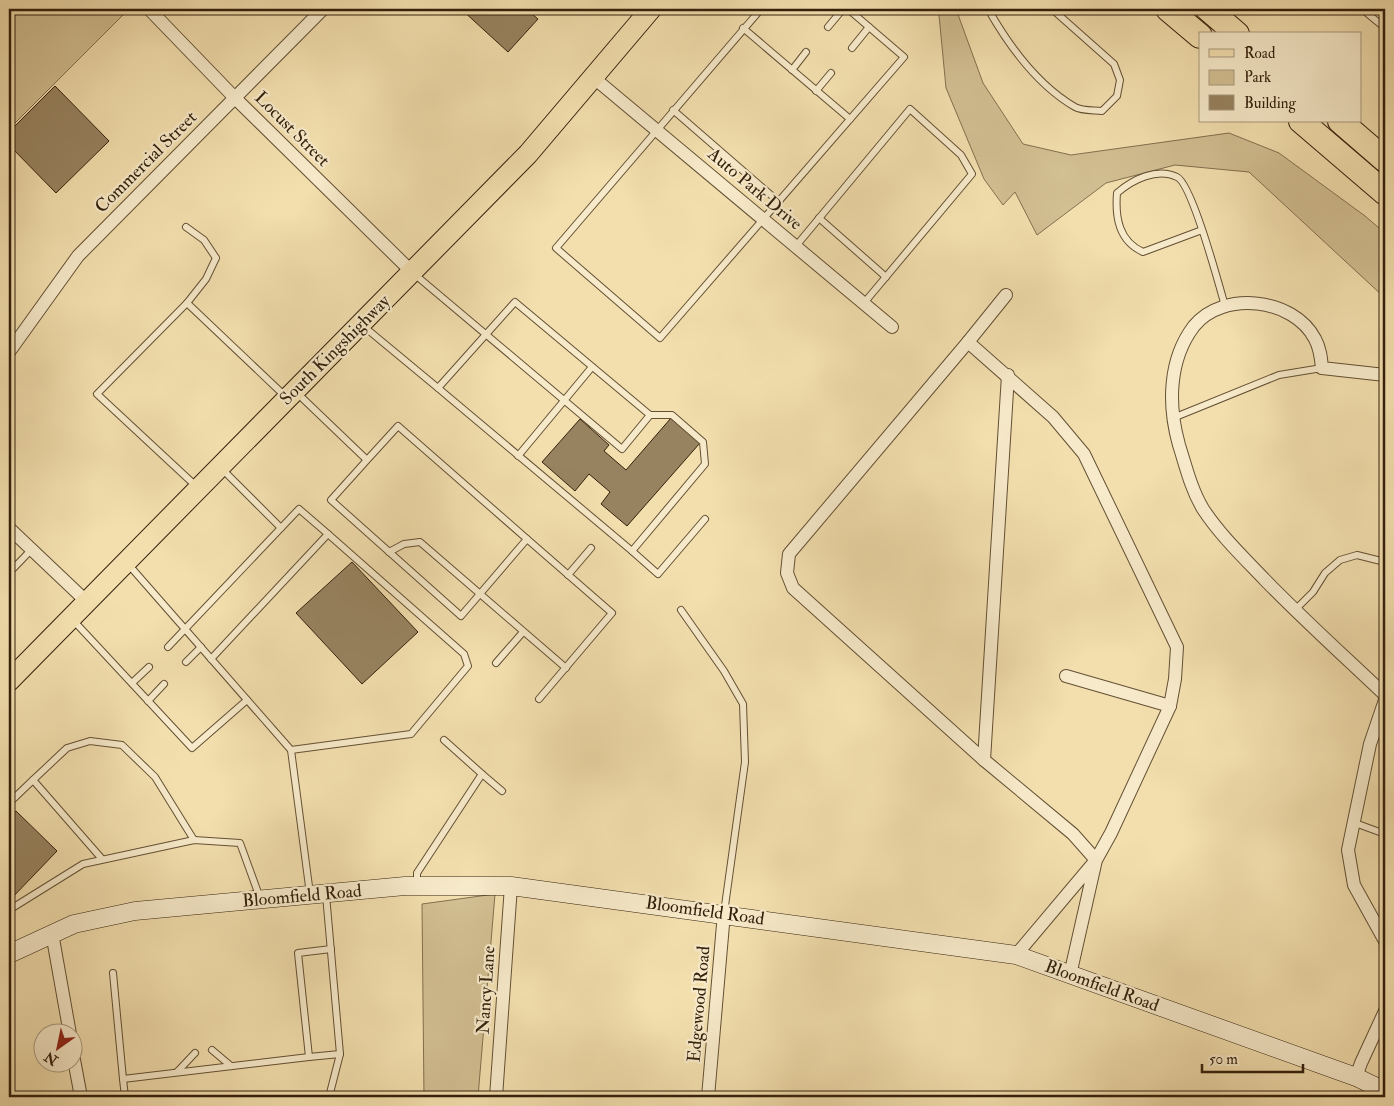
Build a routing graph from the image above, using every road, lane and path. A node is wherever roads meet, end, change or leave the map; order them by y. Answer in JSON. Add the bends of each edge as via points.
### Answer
{"nodes":[{"id":1,"x":149,"y":9,"type":"edge"},
{"id":2,"x":323,"y":9,"type":"edge"},
{"id":3,"x":651,"y":9,"type":"edge"},
{"id":4,"x":760,"y":9,"type":"edge"},
{"id":5,"x":844,"y":9,"type":"edge"},
{"id":6,"x":848,"y":9,"type":"edge"},
{"id":7,"x":988,"y":9,"type":"edge"},
{"id":8,"x":1052,"y":9,"type":"edge"},
{"id":9,"x":1168,"y":9,"type":"edge"},
{"id":10,"x":1208,"y":9,"type":"edge"},
{"id":11,"x":1362,"y":9,"type":"edge"},
{"id":12,"x":828,"y":27,"type":"dead end"},
{"id":13,"x":870,"y":27,"type":"junction"},
{"id":14,"x":743,"y":28,"type":"junction"},
{"id":15,"x":1385,"y":28,"type":"edge"},
{"id":16,"x":1235,"y":32,"type":"edge"},
{"id":17,"x":1199,"y":35,"type":"edge"},
{"id":18,"x":852,"y":48,"type":"dead end"},
{"id":19,"x":806,"y":52,"type":"dead end"},
{"id":20,"x":792,"y":70,"type":"junction"},
{"id":21,"x":831,"y":73,"type":"dead end"},
{"id":22,"x":594,"y":78,"type":"junction"},
{"id":23,"x":816,"y":91,"type":"junction"},
{"id":24,"x":234,"y":97,"type":"junction"},
{"id":25,"x":673,"y":110,"type":"junction"},
{"id":26,"x":850,"y":119,"type":"junction"},
{"id":27,"x":1302,"y":122,"type":"edge"},
{"id":28,"x":1341,"y":122,"type":"edge"},
{"id":29,"x":656,"y":130,"type":"junction"},
{"id":30,"x":1385,"y":160,"type":"edge"},
{"id":31,"x":1385,"y":193,"type":"edge"},
{"id":32,"x":779,"y":202,"type":"junction"},
{"id":33,"x":819,"y":218,"type":"junction"},
{"id":34,"x":764,"y":219,"type":"junction"},
{"id":35,"x":186,"y":227,"type":"dead end"},
{"id":36,"x":1202,"y":230,"type":"junction"},
{"id":37,"x":796,"y":246,"type":"junction"},
{"id":38,"x":412,"y":272,"type":"junction"},
{"id":39,"x":886,"y":277,"type":"junction"},
{"id":40,"x":1006,"y":295,"type":"dead end"},
{"id":41,"x":187,"y":303,"type":"junction"},
{"id":42,"x":864,"y":303,"type":"junction"},
{"id":43,"x":1225,"y":306,"type":"junction"},
{"id":44,"x":361,"y":324,"type":"junction"},
{"id":45,"x":892,"y":327,"type":"dead end"},
{"id":46,"x":486,"y":334,"type":"junction"},
{"id":47,"x":968,"y":342,"type":"junction"},
{"id":48,"x":9,"y":352,"type":"edge"},
{"id":49,"x":592,"y":367,"type":"junction"},
{"id":50,"x":1322,"y":368,"type":"junction"},
{"id":51,"x":1008,"y":375,"type":"junction"},
{"id":52,"x":1385,"y":375,"type":"edge"},
{"id":53,"x":438,"y":388,"type":"junction"},
{"id":54,"x":291,"y":395,"type":"junction"},
{"id":55,"x":564,"y":401,"type":"junction"},
{"id":56,"x":650,"y":415,"type":"junction"},
{"id":57,"x":1172,"y":418,"type":"junction"},
{"id":58,"x":518,"y":456,"type":"junction"},
{"id":59,"x":367,"y":460,"type":"junction"},
{"id":60,"x":220,"y":467,"type":"junction"},
{"id":61,"x":199,"y":488,"type":"junction"},
{"id":62,"x":705,"y":519,"type":"dead end"},
{"id":63,"x":9,"y":528,"type":"edge"},
{"id":64,"x":281,"y":528,"type":"junction"},
{"id":65,"x":328,"y":534,"type":"junction"},
{"id":66,"x":526,"y":539,"type":"junction"},
{"id":67,"x":591,"y":548,"type":"dead end"},
{"id":68,"x":32,"y":549,"type":"junction"},
{"id":69,"x":632,"y":551,"type":"junction"},
{"id":70,"x":389,"y":552,"type":"junction"},
{"id":71,"x":126,"y":562,"type":"junction"},
{"id":72,"x":1385,"y":562,"type":"edge"},
{"id":73,"x":9,"y":573,"type":"edge"},
{"id":74,"x":568,"y":575,"type":"junction"},
{"id":75,"x":480,"y":594,"type":"junction"},
{"id":76,"x":87,"y":602,"type":"junction"},
{"id":77,"x":681,"y":610,"type":"dead end"},
{"id":78,"x":1295,"y":610,"type":"junction"},
{"id":79,"x":71,"y":618,"type":"junction"},
{"id":80,"x":186,"y":629,"type":"junction"},
{"id":81,"x":523,"y":632,"type":"junction"},
{"id":82,"x":168,"y":647,"type":"dead end"},
{"id":83,"x":201,"y":647,"type":"junction"},
{"id":84,"x":211,"y":659,"type":"junction"},
{"id":85,"x":186,"y":662,"type":"dead end"},
{"id":86,"x":496,"y":663,"type":"dead end"},
{"id":87,"x":149,"y":667,"type":"dead end"},
{"id":88,"x":566,"y":668,"type":"junction"},
{"id":89,"x":1066,"y":676,"type":"dead end"},
{"id":90,"x":9,"y":681,"type":"edge"},
{"id":91,"x":132,"y":684,"type":"junction"},
{"id":92,"x":164,"y":684,"type":"dead end"},
{"id":93,"x":1385,"y":695,"type":"edge"},
{"id":94,"x":539,"y":698,"type":"dead end"},
{"id":95,"x":247,"y":700,"type":"junction"},
{"id":96,"x":1385,"y":700,"type":"edge"},
{"id":97,"x":148,"y":701,"type":"junction"},
{"id":98,"x":1170,"y":706,"type":"junction"},
{"id":99,"x":444,"y":740,"type":"dead end"},
{"id":100,"x":291,"y":750,"type":"junction"},
{"id":101,"x":984,"y":760,"type":"junction"},
{"id":102,"x":482,"y":774,"type":"junction"},
{"id":103,"x":33,"y":780,"type":"junction"},
{"id":104,"x":502,"y":791,"type":"dead end"},
{"id":105,"x":9,"y":803,"type":"edge"},
{"id":106,"x":1355,"y":823,"type":"junction"},
{"id":107,"x":1385,"y":834,"type":"edge"},
{"id":108,"x":194,"y":840,"type":"junction"},
{"id":109,"x":102,"y":859,"type":"junction"},
{"id":110,"x":1096,"y":860,"type":"junction"},
{"id":111,"x":417,"y":886,"type":"junction"},
{"id":112,"x":511,"y":886,"type":"junction"},
{"id":113,"x":318,"y":894,"type":"junction"},
{"id":114,"x":260,"y":899,"type":"junction"},
{"id":115,"x":9,"y":910,"type":"edge"},
{"id":116,"x":724,"y":913,"type":"junction"},
{"id":117,"x":52,"y":932,"type":"junction"},
{"id":118,"x":1385,"y":941,"type":"edge"},
{"id":119,"x":331,"y":949,"type":"junction"},
{"id":120,"x":9,"y":954,"type":"edge"},
{"id":121,"x":1016,"y":956,"type":"junction"},
{"id":122,"x":113,"y":973,"type":"dead end"},
{"id":123,"x":1070,"y":975,"type":"junction"},
{"id":124,"x":1385,"y":1011,"type":"edge"},
{"id":125,"x":68,"y":1024,"type":"edge"},
{"id":126,"x":212,"y":1050,"type":"dead end"},
{"id":127,"x":195,"y":1053,"type":"dead end"},
{"id":128,"x":340,"y":1054,"type":"junction"},
{"id":129,"x":309,"y":1057,"type":"junction"},
{"id":130,"x":232,"y":1066,"type":"junction"},
{"id":131,"x":177,"y":1072,"type":"junction"},
{"id":132,"x":77,"y":1074,"type":"edge"},
{"id":133,"x":1356,"y":1077,"type":"junction"},
{"id":134,"x":123,"y":1079,"type":"junction"},
{"id":135,"x":1385,"y":1091,"type":"edge"},
{"id":136,"x":81,"y":1097,"type":"edge"},
{"id":137,"x":125,"y":1097,"type":"edge"},
{"id":138,"x":329,"y":1097,"type":"edge"},
{"id":139,"x":496,"y":1097,"type":"edge"},
{"id":140,"x":708,"y":1097,"type":"edge"}],
"edges":[{"from":1,"to":24,"type":"street","name":"Locust Street"},
{"from":2,"to":24,"type":"street","name":"Commercial Street"},
{"from":3,"to":22,"type":"main road","name":"South Kingshighway"},
{"from":4,"to":14,"type":"lane"},
{"from":5,"to":12,"type":"lane"},
{"from":6,"to":13,"type":"lane"},
{"from":7,"to":8,"type":"lane","via":[[1005,40],[1044,83],[1077,108],[1102,111],[1117,96],[1120,80],[1114,64]]},
{"from":9,"to":17,"type":"highway"},
{"from":10,"to":16,"type":"highway"},
{"from":11,"to":15,"type":"lane"},
{"from":13,"to":18,"type":"lane"},
{"from":13,"to":26,"type":"lane","via":[[904,57]]},
{"from":14,"to":20,"type":"lane"},
{"from":14,"to":25,"type":"lane"},
{"from":19,"to":20,"type":"lane"},
{"from":20,"to":23,"type":"lane"},
{"from":21,"to":23,"type":"lane"},
{"from":22,"to":29,"type":"street","name":"Auto Park Drive"},
{"from":22,"to":38,"type":"main road","name":"South Kingshighway","via":[[528,154]]},
{"from":23,"to":26,"type":"lane"},
{"from":24,"to":38,"type":"street","name":"Locust Street"},
{"from":24,"to":48,"type":"street","name":"Commercial Street","via":[[78,256]]},
{"from":25,"to":29,"type":"lane"},
{"from":25,"to":32,"type":"lane"},
{"from":26,"to":32,"type":"lane"},
{"from":27,"to":31,"type":"highway"},
{"from":28,"to":30,"type":"highway"},
{"from":29,"to":34,"type":"street","name":"Auto Park Drive"},
{"from":29,"to":34,"type":"lane","via":[[556,248],[660,338]]},
{"from":32,"to":34,"type":"lane"},
{"from":33,"to":37,"type":"lane"},
{"from":33,"to":39,"type":"lane"},
{"from":33,"to":39,"type":"lane","via":[[910,109],[961,155],[972,174]]},
{"from":34,"to":37,"type":"street","name":"Auto Park Drive"},
{"from":35,"to":41,"type":"lane","via":[[204,240],[216,258],[206,279]]},
{"from":36,"to":36,"type":"lane","via":[[1143,252],[1130,246],[1123,237],[1115,210],[1117,193],[1128,183],[1160,173],[1178,177],[1187,188]]},
{"from":36,"to":43,"type":"lane"},
{"from":37,"to":42,"type":"street","name":"Auto Park Drive"},
{"from":38,"to":44,"type":"main road","name":"South Kingshighway"},
{"from":38,"to":46,"type":"lane"},
{"from":39,"to":42,"type":"lane"},
{"from":40,"to":47,"type":"street"},
{"from":41,"to":54,"type":"lane"},
{"from":41,"to":61,"type":"lane","via":[[96,394]]},
{"from":42,"to":45,"type":"street","name":"Auto Park Drive"},
{"from":43,"to":50,"type":"street","via":[[1250,302],[1280,308],[1314,336],[1321,352]]},
{"from":43,"to":57,"type":"street","via":[[1195,325],[1183,345],[1172,385]]},
{"from":44,"to":53,"type":"lane"},
{"from":44,"to":54,"type":"main road","name":"South Kingshighway"},
{"from":46,"to":49,"type":"lane","via":[[515,302]]},
{"from":46,"to":53,"type":"lane"},
{"from":46,"to":55,"type":"lane"},
{"from":47,"to":51,"type":"street"},
{"from":47,"to":101,"type":"street","via":[[790,554],[787,573],[793,588]]},
{"from":49,"to":55,"type":"lane"},
{"from":49,"to":56,"type":"lane"},
{"from":50,"to":52,"type":"street"},
{"from":50,"to":57,"type":"lane","via":[[1279,375]]},
{"from":51,"to":98,"type":"street","via":[[1053,417],[1084,454],[1177,647]]},
{"from":51,"to":101,"type":"street"},
{"from":53,"to":58,"type":"lane"},
{"from":54,"to":59,"type":"lane"},
{"from":54,"to":60,"type":"main road","name":"South Kingshighway"},
{"from":55,"to":56,"type":"lane","via":[[622,449]]},
{"from":55,"to":58,"type":"lane"},
{"from":56,"to":69,"type":"lane","via":[[672,415],[703,442],[705,464]]},
{"from":57,"to":78,"type":"street","via":[[1191,485],[1203,509],[1241,556]]},
{"from":58,"to":69,"type":"lane"},
{"from":59,"to":66,"type":"lane","via":[[398,426]]},
{"from":59,"to":70,"type":"lane","via":[[331,500]]},
{"from":60,"to":61,"type":"main road","name":"South Kingshighway"},
{"from":60,"to":64,"type":"lane"},
{"from":61,"to":71,"type":"main road","name":"South Kingshighway"},
{"from":62,"to":69,"type":"lane","via":[[658,574]]},
{"from":63,"to":68,"type":"street"},
{"from":64,"to":65,"type":"lane","via":[[299,508]]},
{"from":64,"to":80,"type":"lane"},
{"from":65,"to":84,"type":"lane"},
{"from":65,"to":100,"type":"lane","via":[[464,654],[468,666],[411,734]]},
{"from":66,"to":74,"type":"lane"},
{"from":66,"to":75,"type":"lane"},
{"from":67,"to":74,"type":"lane"},
{"from":68,"to":73,"type":"lane"},
{"from":68,"to":76,"type":"street"},
{"from":70,"to":75,"type":"lane","via":[[404,544],[420,542]]},
{"from":70,"to":75,"type":"lane","via":[[461,616]]},
{"from":71,"to":76,"type":"main road","name":"South Kingshighway"},
{"from":71,"to":80,"type":"lane"},
{"from":72,"to":78,"type":"lane","via":[[1357,554],[1340,560]]},
{"from":74,"to":88,"type":"lane","via":[[612,614]]},
{"from":75,"to":81,"type":"lane"},
{"from":76,"to":79,"type":"main road","name":"South Kingshighway"},
{"from":77,"to":116,"type":"lane","via":[[743,704],[745,762]]},
{"from":78,"to":93,"type":"street"},
{"from":79,"to":90,"type":"main road","name":"South Kingshighway"},
{"from":79,"to":91,"type":"lane"},
{"from":80,"to":82,"type":"lane"},
{"from":80,"to":83,"type":"lane"},
{"from":81,"to":86,"type":"lane"},
{"from":81,"to":88,"type":"lane"},
{"from":83,"to":84,"type":"lane"},
{"from":83,"to":85,"type":"lane"},
{"from":84,"to":95,"type":"lane"},
{"from":87,"to":91,"type":"lane"},
{"from":88,"to":94,"type":"lane"},
{"from":89,"to":98,"type":"street"},
{"from":91,"to":97,"type":"lane"},
{"from":92,"to":97,"type":"lane"},
{"from":95,"to":97,"type":"lane","via":[[192,748]]},
{"from":95,"to":100,"type":"lane"},
{"from":96,"to":106,"type":"street","via":[[1370,744]]},
{"from":98,"to":110,"type":"street"},
{"from":99,"to":102,"type":"lane"},
{"from":100,"to":113,"type":"lane"},
{"from":101,"to":110,"type":"street","via":[[1074,835]]},
{"from":102,"to":104,"type":"lane"},
{"from":102,"to":111,"type":"lane","via":[[417,873]]},
{"from":103,"to":105,"type":"lane"},
{"from":103,"to":108,"type":"lane","via":[[67,748],[90,741],[122,745],[155,777]]},
{"from":103,"to":109,"type":"lane"},
{"from":106,"to":107,"type":"lane"},
{"from":106,"to":118,"type":"street","via":[[1348,850],[1354,885]]},
{"from":108,"to":109,"type":"lane"},
{"from":108,"to":114,"type":"lane","via":[[240,843]]},
{"from":109,"to":115,"type":"lane","via":[[83,864]]},
{"from":110,"to":121,"type":"street"},
{"from":110,"to":123,"type":"street"},
{"from":111,"to":112,"type":"street","name":"Bloomfield Road"},
{"from":111,"to":113,"type":"street","name":"Bloomfield Road"},
{"from":112,"to":116,"type":"street","name":"Bloomfield Road"},
{"from":112,"to":139,"type":"street","name":"Nancy Lane"},
{"from":113,"to":114,"type":"street","name":"Bloomfield Road"},
{"from":113,"to":119,"type":"lane"},
{"from":114,"to":117,"type":"street","name":"Bloomfield Road","via":[[135,910]]},
{"from":116,"to":121,"type":"street","name":"Bloomfield Road"},
{"from":116,"to":140,"type":"street","name":"Edgewood Road"},
{"from":117,"to":120,"type":"street","name":"Bloomfield Road"},
{"from":117,"to":125,"type":"street"},
{"from":119,"to":128,"type":"lane"},
{"from":119,"to":129,"type":"lane","via":[[298,953]]},
{"from":121,"to":123,"type":"street","name":"Bloomfield Road"},
{"from":122,"to":134,"type":"lane"},
{"from":123,"to":133,"type":"street","name":"Bloomfield Road"},
{"from":124,"to":133,"type":"street"},
{"from":126,"to":130,"type":"lane"},
{"from":127,"to":131,"type":"lane"},
{"from":128,"to":129,"type":"lane"},
{"from":128,"to":138,"type":"lane"},
{"from":129,"to":130,"type":"lane"},
{"from":130,"to":131,"type":"lane"},
{"from":131,"to":134,"type":"lane"},
{"from":132,"to":136,"type":"street"},
{"from":133,"to":135,"type":"street","name":"Bloomfield Road"},
{"from":134,"to":137,"type":"lane"}]}
